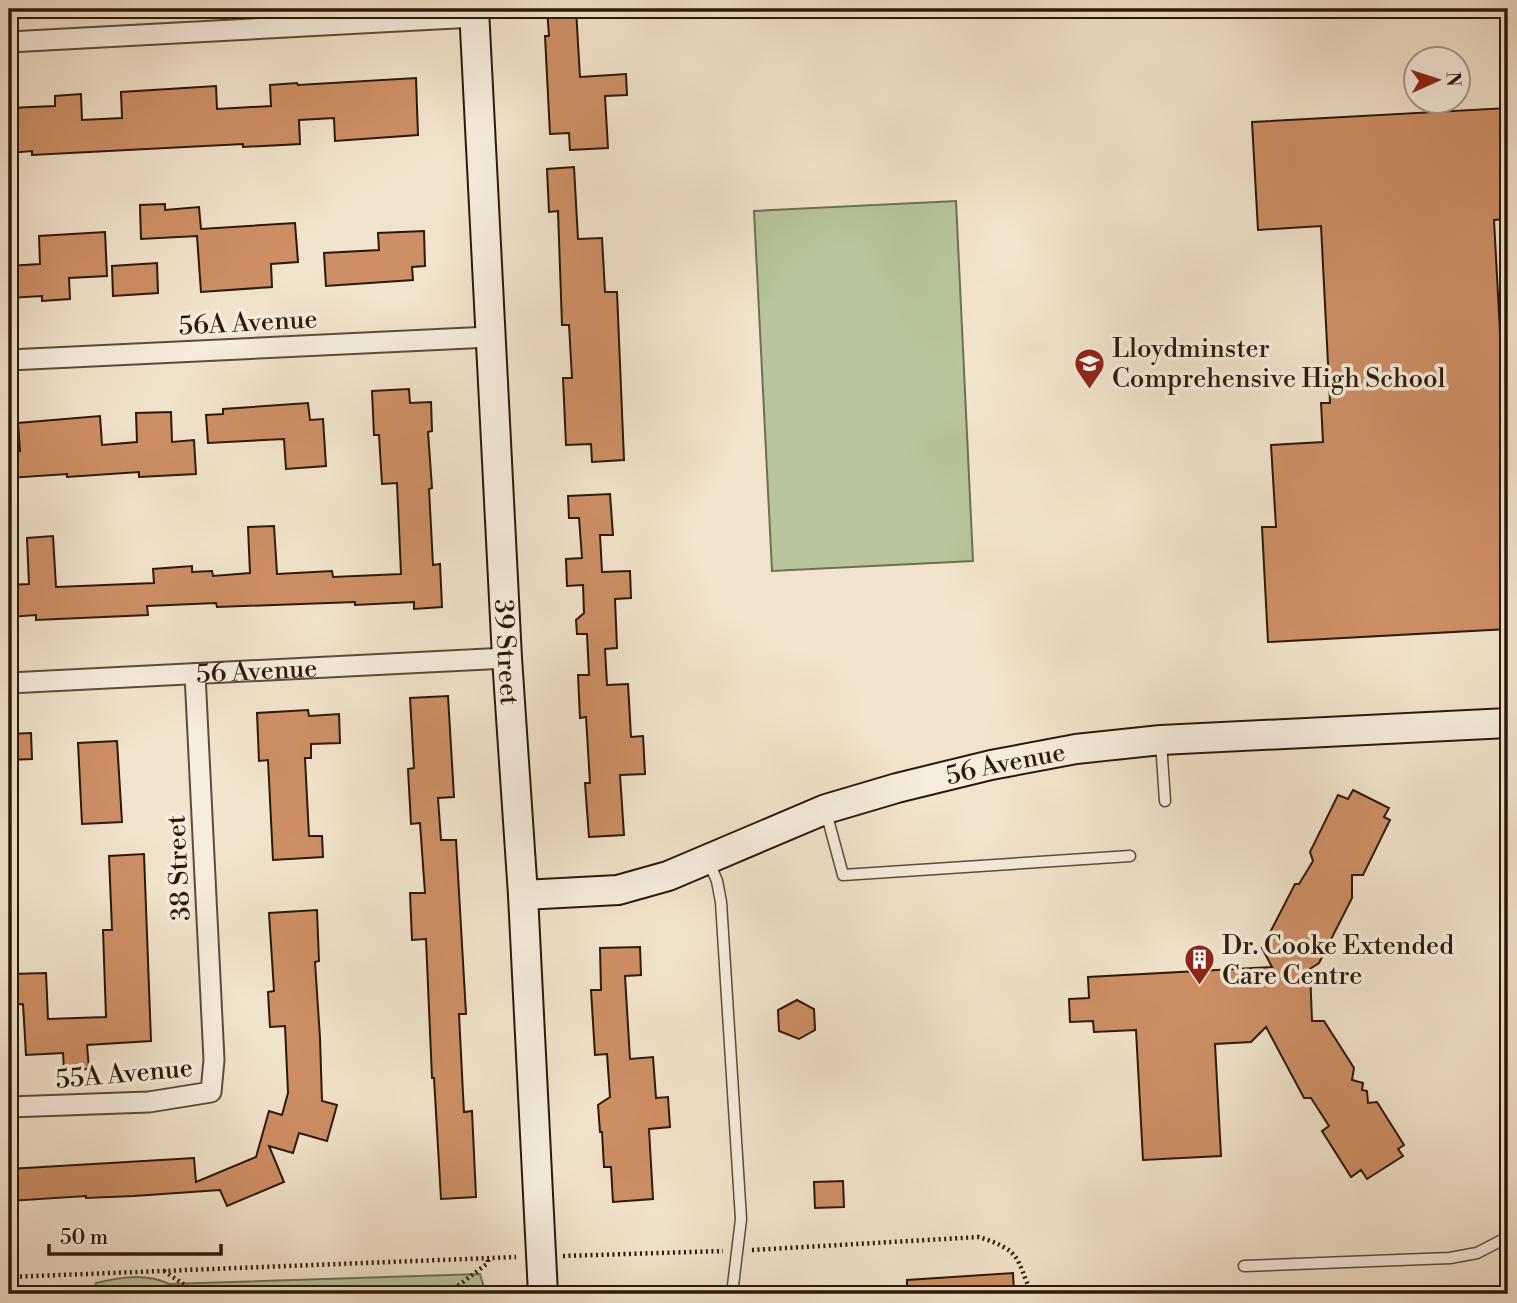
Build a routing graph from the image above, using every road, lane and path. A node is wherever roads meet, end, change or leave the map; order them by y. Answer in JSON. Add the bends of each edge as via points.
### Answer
{"nodes":[{"id":1,"x":474,"y":13,"type":"edge"},
{"id":2,"x":9,"y":42,"type":"edge"},
{"id":3,"x":490,"y":337,"type":"junction"},
{"id":4,"x":9,"y":360,"type":"edge"},
{"id":5,"x":507,"y":658,"type":"junction"},
{"id":6,"x":195,"y":674,"type":"junction"},
{"id":7,"x":9,"y":683,"type":"edge"},
{"id":8,"x":1508,"y":723,"type":"edge"},
{"id":9,"x":1161,"y":740,"type":"junction"},
{"id":10,"x":1503,"y":753,"type":"dead end"},
{"id":11,"x":1165,"y":801,"type":"dead end"},
{"id":12,"x":826,"y":809,"type":"junction"},
{"id":13,"x":1508,"y":847,"type":"edge"},
{"id":14,"x":1130,"y":856,"type":"dead end"},
{"id":15,"x":708,"y":858,"type":"junction"},
{"id":16,"x":523,"y":895,"type":"junction"},
{"id":17,"x":214,"y":1060,"type":"joint"},
{"id":18,"x":9,"y":1107,"type":"edge"},
{"id":19,"x":1508,"y":1237,"type":"edge"},
{"id":20,"x":754,"y":1250,"type":"dead end"},
{"id":21,"x":722,"y":1251,"type":"dead end"},
{"id":22,"x":563,"y":1256,"type":"dead end"},
{"id":23,"x":517,"y":1257,"type":"dead end"},
{"id":24,"x":488,"y":1258,"type":"junction"},
{"id":25,"x":1244,"y":1266,"type":"dead end"},
{"id":26,"x":163,"y":1271,"type":"junction"},
{"id":27,"x":9,"y":1277,"type":"edge"},
{"id":28,"x":1508,"y":1287,"type":"edge"},
{"id":29,"x":198,"y":1294,"type":"edge"},
{"id":30,"x":451,"y":1294,"type":"edge"},
{"id":31,"x":544,"y":1294,"type":"edge"},
{"id":32,"x":732,"y":1294,"type":"edge"},
{"id":33,"x":1032,"y":1294,"type":"edge"},
{"id":34,"x":1341,"y":1294,"type":"edge"}],
"edges":[{"from":1,"to":2,"type":"street"},
{"from":1,"to":3,"type":"street","name":"39 Street"},
{"from":3,"to":4,"type":"street","name":"56A Avenue"},
{"from":3,"to":5,"type":"street","name":"39 Street"},
{"from":5,"to":6,"type":"street","name":"56 Avenue"},
{"from":5,"to":16,"type":"street","name":"39 Street"},
{"from":6,"to":7,"type":"street","name":"56 Avenue"},
{"from":6,"to":17,"type":"street","name":"38 Street"},
{"from":8,"to":9,"type":"street","name":"56 Avenue"},
{"from":9,"to":11,"type":"lane"},
{"from":9,"to":12,"type":"street","name":"56 Avenue","via":[[991,765]]},
{"from":10,"to":13,"type":"path"},
{"from":12,"to":14,"type":"lane","via":[[843,875]]},
{"from":12,"to":15,"type":"street","name":"56 Avenue"},
{"from":15,"to":16,"type":"street","name":"56 Avenue","via":[[668,876],[618,890]]},
{"from":15,"to":32,"type":"lane","via":[[721,902],[741,1219]]},
{"from":16,"to":31,"type":"street","name":"39 Street"},
{"from":17,"to":18,"type":"street","name":"55A Avenue","via":[[211,1092],[149,1102]]},
{"from":19,"to":25,"type":"lane","via":[[1477,1254],[1450,1258]]},
{"from":20,"to":33,"type":"path","via":[[979,1237],[1010,1250]]},
{"from":21,"to":22,"type":"path"},
{"from":23,"to":24,"type":"path"},
{"from":24,"to":26,"type":"path"},
{"from":24,"to":30,"type":"path","via":[[488,1263]]},
{"from":26,"to":27,"type":"path"},
{"from":26,"to":29,"type":"path"},
{"from":28,"to":34,"type":"path"}]}
